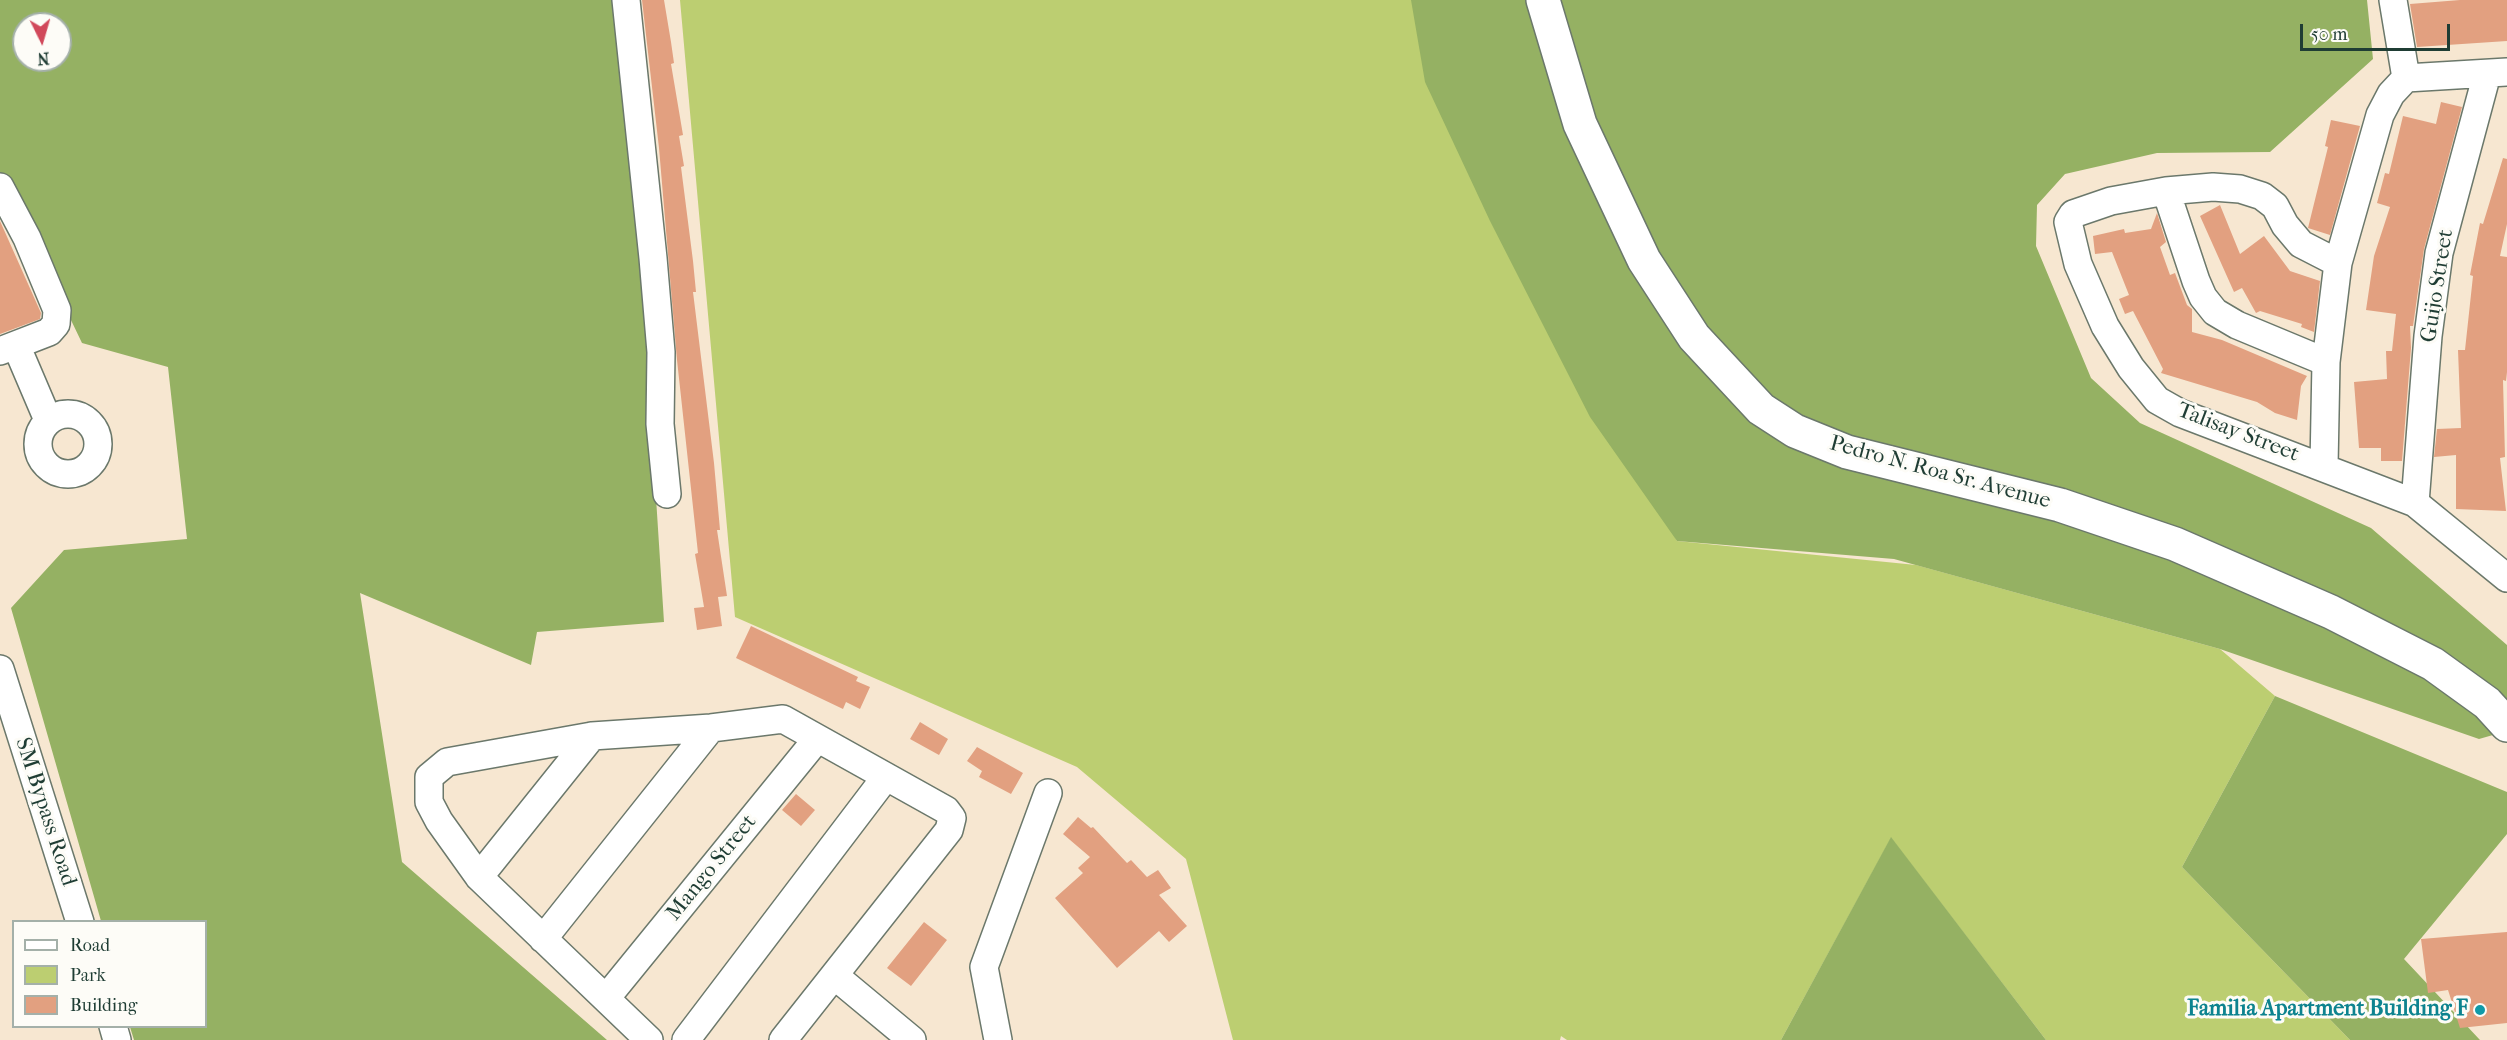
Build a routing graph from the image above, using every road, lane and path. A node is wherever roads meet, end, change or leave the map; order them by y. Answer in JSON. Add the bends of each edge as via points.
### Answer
{"nodes":[{"id":1,"x":626,"y":0,"type":"edge"},
{"id":2,"x":1543,"y":0,"type":"edge"},
{"id":3,"x":2393,"y":0,"type":"edge"},
{"id":4,"x":2497,"y":73,"type":"edge"},
{"id":5,"x":2406,"y":78,"type":"junction"},
{"id":6,"x":0,"y":187,"type":"edge"},
{"id":7,"x":2166,"y":191,"type":"junction"},
{"id":8,"x":2338,"y":263,"type":"junction"},
{"id":9,"x":8,"y":348,"type":"edge"},
{"id":10,"x":2326,"y":362,"type":"junction"},
{"id":11,"x":48,"y":420,"type":"dead end"},
{"id":12,"x":2324,"y":466,"type":"junction"},
{"id":13,"x":667,"y":494,"type":"dead end"},
{"id":14,"x":2415,"y":502,"type":"junction"},
{"id":15,"x":2507,"y":578,"type":"edge"},
{"id":16,"x":0,"y":669,"type":"edge"},
{"id":17,"x":2507,"y":725,"type":"edge"},
{"id":18,"x":711,"y":728,"type":"junction"},
{"id":19,"x":592,"y":736,"type":"junction"},
{"id":20,"x":817,"y":739,"type":"junction"},
{"id":21,"x":885,"y":778,"type":"junction"},
{"id":22,"x":1048,"y":793,"type":"dead end"},
{"id":23,"x":479,"y":877,"type":"junction"},
{"id":24,"x":80,"y":920,"type":"edge"},
{"id":25,"x":543,"y":939,"type":"junction"},
{"id":26,"x":835,"y":976,"type":"junction"},
{"id":27,"x":606,"y":997,"type":"junction"},
{"id":28,"x":907,"y":1038,"type":"edge"},
{"id":29,"x":649,"y":1040,"type":"edge"},
{"id":30,"x":686,"y":1040,"type":"edge"},
{"id":31,"x":783,"y":1040,"type":"edge"},
{"id":32,"x":998,"y":1040,"type":"edge"}],
"edges":[{"from":1,"to":13,"type":"street","via":[[661,352],[660,424]]},
{"from":2,"to":17,"type":"main road","name":"Pedro N. Roa Sr. Avenue","via":[[1580,124],[1644,260],[1694,337],[1761,410],[1795,431],[1846,452],[2060,505],[2175,544],[2331,612],[2433,664],[2487,703]]},
{"from":3,"to":5,"type":"street"},
{"from":4,"to":5,"type":"street"},
{"from":4,"to":14,"type":"street","name":"Guijo Street","via":[[2439,254],[2428,336]]},
{"from":5,"to":8,"type":"street","via":[[2391,94],[2380,115]]},
{"from":6,"to":9,"type":"street","via":[[27,238],[57,310],[56,324],[49,332]]},
{"from":7,"to":8,"type":"street","name":"Talisay Street","via":[[2213,187],[2262,196],[2275,206],[2301,243]]},
{"from":7,"to":10,"type":"street","via":[[2196,281],[2215,312]]},
{"from":7,"to":12,"type":"street","name":"Talisay Street","via":[[2090,206],[2073,214],[2068,222],[2078,264],[2105,326],[2157,400],[2180,413]]},
{"from":8,"to":10,"type":"street"},
{"from":9,"to":11,"type":"street"},
{"from":10,"to":12,"type":"street"},
{"from":12,"to":14,"type":"street","name":"Talisay Street"},
{"from":14,"to":15,"type":"street","name":"Talisay Street"},
{"from":16,"to":24,"type":"street","name":"SM Bypass Road"},
{"from":18,"to":19,"type":"street"},
{"from":18,"to":20,"type":"street","via":[[783,719]]},
{"from":18,"to":25,"type":"street"},
{"from":19,"to":23,"type":"street"},
{"from":19,"to":23,"type":"street","via":[[447,762],[429,777],[429,802],[438,822]]},
{"from":20,"to":21,"type":"street"},
{"from":20,"to":27,"type":"street","name":"Mango Street"},
{"from":21,"to":26,"type":"street","via":[[946,810],[952,818],[949,831]]},
{"from":21,"to":30,"type":"street"},
{"from":22,"to":32,"type":"street","via":[[984,967]]},
{"from":23,"to":25,"type":"street"},
{"from":25,"to":27,"type":"street"},
{"from":26,"to":28,"type":"street"},
{"from":26,"to":31,"type":"street"},
{"from":27,"to":29,"type":"street"}]}
